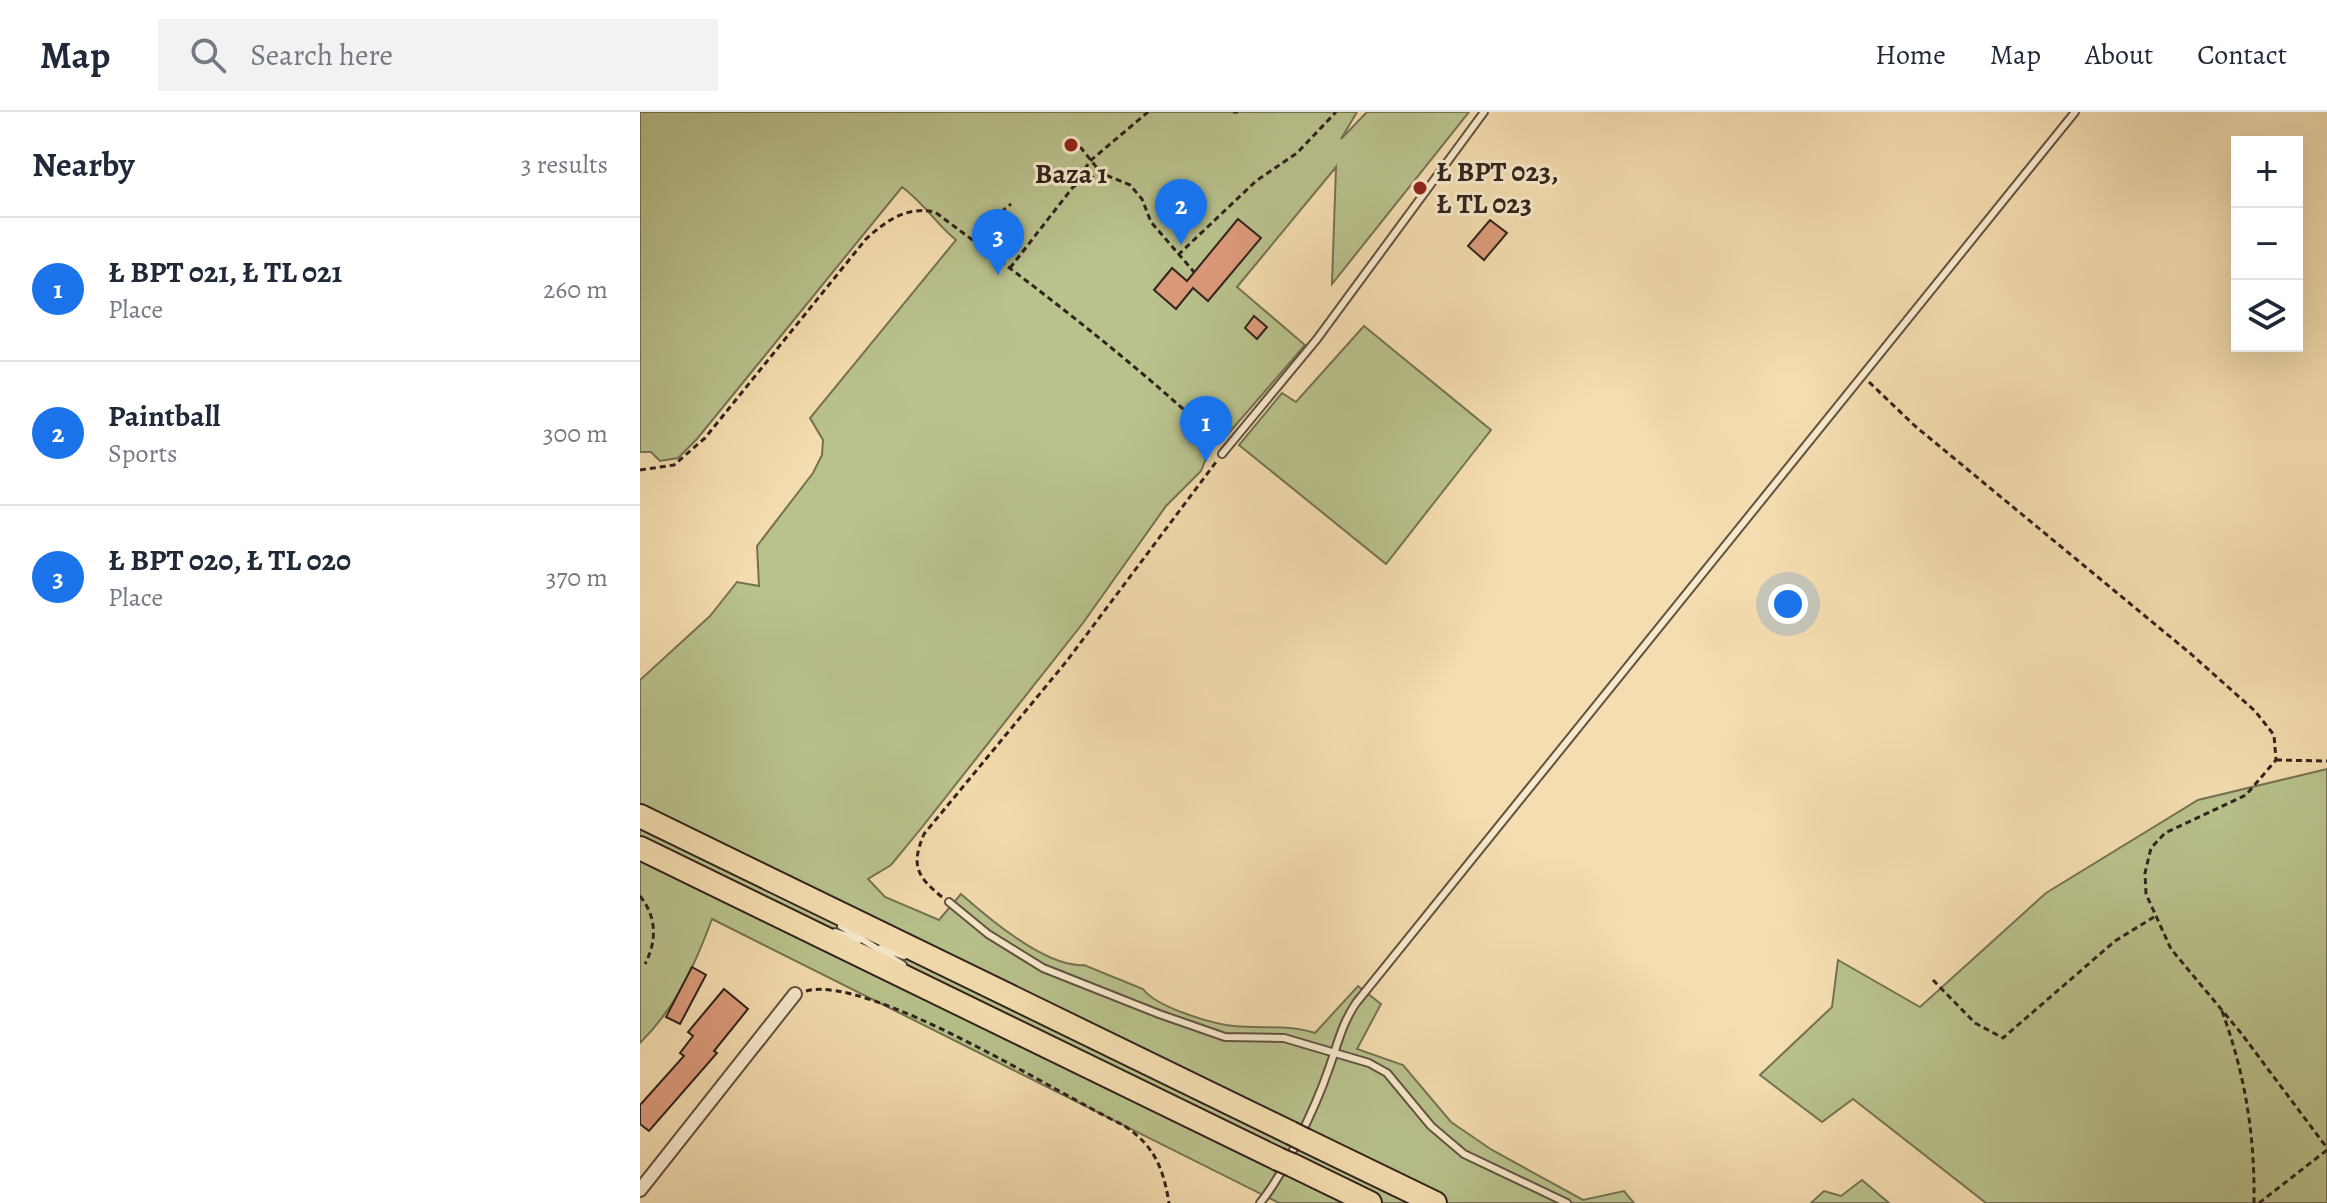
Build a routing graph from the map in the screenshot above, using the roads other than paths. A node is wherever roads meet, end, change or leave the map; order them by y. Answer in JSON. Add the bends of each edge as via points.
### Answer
{"nodes":[{"id":1,"x":1484,"y":112,"type":"edge"},
{"id":2,"x":2075,"y":112,"type":"edge"},
{"id":3,"x":1224,"y":451,"type":"road end"},
{"id":4,"x":640,"y":816,"type":"edge"},
{"id":5,"x":640,"y":848,"type":"edge"},
{"id":6,"x":764,"y":876,"type":"junction"},
{"id":7,"x":751,"y":902,"type":"junction"},
{"id":8,"x":949,"y":902,"type":"road end"},
{"id":9,"x":871,"y":944,"type":"junction"},
{"id":10,"x":994,"y":988,"type":"junction"},
{"id":11,"x":795,"y":994,"type":"road end"},
{"id":12,"x":983,"y":1015,"type":"junction"},
{"id":13,"x":1334,"y":1050,"type":"junction"},
{"id":14,"x":640,"y":1190,"type":"edge"},
{"id":15,"x":1260,"y":1203,"type":"edge"},
{"id":16,"x":1370,"y":1203,"type":"edge"},
{"id":17,"x":1435,"y":1203,"type":"edge"},
{"id":18,"x":1567,"y":1203,"type":"edge"}],
"edges":[{"from":1,"to":3,"type":"lane","via":[[1309,349]]},
{"from":2,"to":13,"type":"lane","via":[[1362,996]]},
{"from":4,"to":6,"type":"highway"},
{"from":5,"to":7,"type":"highway"},
{"from":6,"to":9,"type":"lane"},
{"from":6,"to":10,"type":"highway"},
{"from":7,"to":9,"type":"lane"},
{"from":7,"to":12,"type":"highway"},
{"from":8,"to":13,"type":"lane","via":[[1043,968],[1159,1014],[1225,1037],[1284,1038]]},
{"from":9,"to":10,"type":"lane"},
{"from":9,"to":12,"type":"lane"},
{"from":10,"to":17,"type":"highway"},
{"from":11,"to":14,"type":"street"},
{"from":12,"to":16,"type":"highway"},
{"from":13,"to":15,"type":"lane","via":[[1292,1148]]},
{"from":13,"to":18,"type":"lane","via":[[1387,1073],[1431,1126],[1464,1154]]}]}
